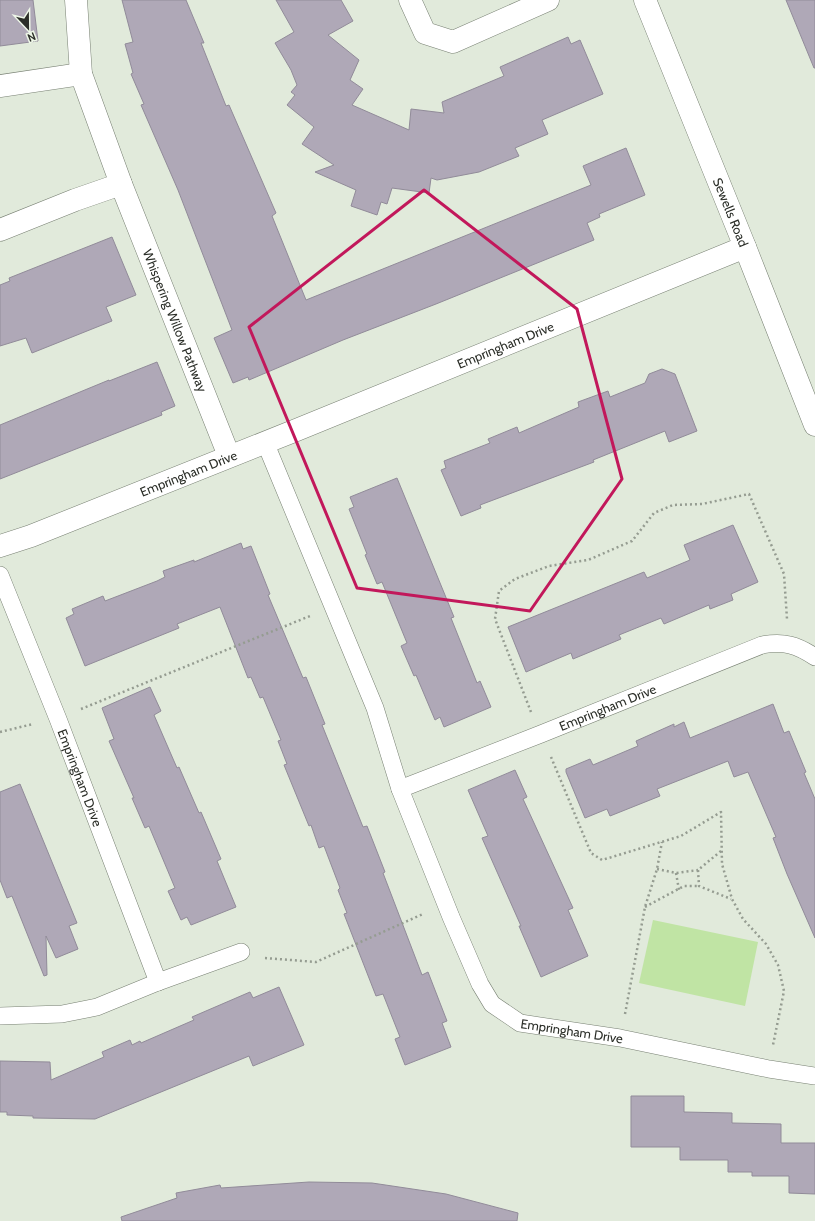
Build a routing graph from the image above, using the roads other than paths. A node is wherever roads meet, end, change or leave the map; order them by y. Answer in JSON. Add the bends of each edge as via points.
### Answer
{"nodes":[{"id":1,"x":76,"y":0,"type":"edge"},
{"id":2,"x":410,"y":0,"type":"edge"},
{"id":3,"x":548,"y":0,"type":"edge"},
{"id":4,"x":645,"y":0,"type":"edge"},
{"id":5,"x":81,"y":74,"type":"junction"},
{"id":6,"x":0,"y":86,"type":"edge"},
{"id":7,"x":121,"y":184,"type":"junction"},
{"id":8,"x":0,"y":230,"type":"edge"},
{"id":9,"x":745,"y":247,"type":"junction"},
{"id":10,"x":815,"y":425,"type":"edge"},
{"id":11,"x":265,"y":442,"type":"junction"},
{"id":12,"x":229,"y":456,"type":"junction"},
{"id":13,"x":0,"y":546,"type":"edge"},
{"id":14,"x":0,"y":575,"type":"edge"},
{"id":15,"x":815,"y":657,"type":"edge"},
{"id":16,"x":400,"y":789,"type":"junction"},
{"id":17,"x":241,"y":952,"type":"road end"},
{"id":18,"x":158,"y":982,"type":"junction"},
{"id":19,"x":0,"y":1016,"type":"edge"},
{"id":20,"x":815,"y":1076,"type":"edge"}],
"edges":[{"from":1,"to":5,"type":"street","name":"Whispering Willow Pathway"},
{"from":2,"to":3,"type":"street","via":[[425,33],[453,42]]},
{"from":4,"to":9,"type":"street","name":"Sewells Road"},
{"from":5,"to":6,"type":"street"},
{"from":5,"to":7,"type":"street","name":"Whispering Willow Pathway"},
{"from":7,"to":8,"type":"street"},
{"from":7,"to":12,"type":"street","name":"Whispering Willow Pathway"},
{"from":9,"to":10,"type":"street","name":"Sewells Road"},
{"from":9,"to":11,"type":"street","name":"Empringham Drive"},
{"from":11,"to":12,"type":"street","name":"Empringham Drive"},
{"from":11,"to":16,"type":"lane","name":"Empringham Drive","via":[[375,708]]},
{"from":12,"to":13,"type":"street","name":"Empringham Drive","via":[[31,536]]},
{"from":14,"to":18,"type":"lane","name":"Empringham Drive"},
{"from":15,"to":16,"type":"lane","name":"Empringham Drive","via":[[805,650],[787,644],[762,646]]},
{"from":16,"to":20,"type":"lane","name":"Empringham Drive","via":[[480,984],[492,1004],[520,1023],[620,1038]]},
{"from":17,"to":18,"type":"lane"},
{"from":18,"to":19,"type":"lane","via":[[98,1007],[62,1014]]}]}
